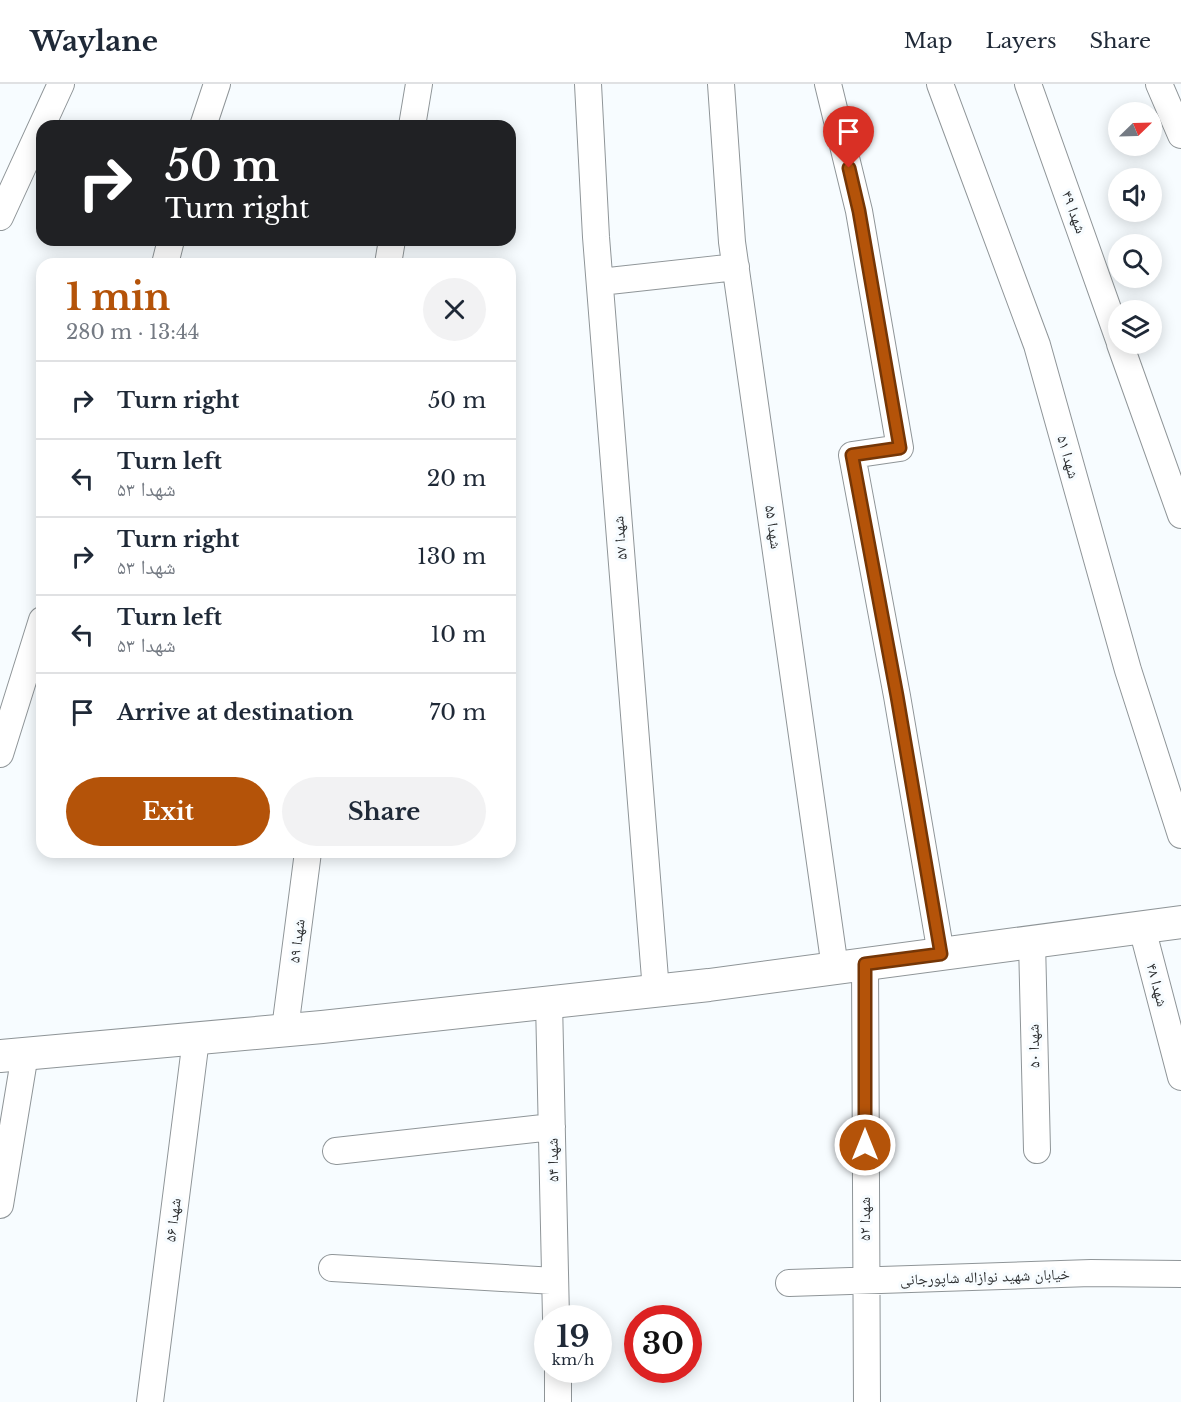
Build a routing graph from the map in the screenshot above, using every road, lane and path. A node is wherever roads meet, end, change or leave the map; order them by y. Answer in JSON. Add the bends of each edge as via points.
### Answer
{"nodes":[{"id":1,"x":61,"y":84,"type":"edge"},
{"id":2,"x":217,"y":84,"type":"edge"},
{"id":3,"x":419,"y":84,"type":"edge"},
{"id":4,"x":588,"y":84,"type":"edge"},
{"id":5,"x":721,"y":84,"type":"edge"},
{"id":6,"x":828,"y":84,"type":"edge"},
{"id":7,"x":940,"y":84,"type":"edge"},
{"id":8,"x":1029,"y":84,"type":"edge"},
{"id":9,"x":1159,"y":84,"type":"edge"},
{"id":10,"x":44,"y":120,"type":"edge"},
{"id":11,"x":205,"y":120,"type":"edge"},
{"id":12,"x":413,"y":120,"type":"edge"},
{"id":13,"x":1181,"y":135,"type":"edge"},
{"id":14,"x":36,"y":139,"type":"edge"},
{"id":15,"x":0,"y":217,"type":"edge"},
{"id":16,"x":736,"y":267,"type":"junction"},
{"id":17,"x":600,"y":282,"type":"junction"},
{"id":18,"x":1108,"y":308,"type":"edge"},
{"id":19,"x":1124,"y":354,"type":"edge"},
{"id":20,"x":1181,"y":515,"type":"edge"},
{"id":21,"x":36,"y":639,"type":"edge"},
{"id":22,"x":0,"y":754,"type":"edge"},
{"id":23,"x":1181,"y":835,"type":"edge"},
{"id":24,"x":308,"y":858,"type":"edge"},
{"id":25,"x":1181,"y":922,"type":"edge"},
{"id":26,"x":1142,"y":928,"type":"junction"},
{"id":27,"x":1032,"y":942,"type":"junction"},
{"id":28,"x":941,"y":954,"type":"junction"},
{"id":29,"x":850,"y":966,"type":"junction"},
{"id":30,"x":656,"y":991,"type":"junction"},
{"id":31,"x":549,"y":1002,"type":"junction"},
{"id":32,"x":285,"y":1029,"type":"junction"},
{"id":33,"x":196,"y":1039,"type":"junction"},
{"id":34,"x":12,"y":1055,"type":"edge"},
{"id":35,"x":1181,"y":1077,"type":"edge"},
{"id":36,"x":552,"y":1127,"type":"junction"},
{"id":37,"x":1037,"y":1150,"type":"dead end"},
{"id":38,"x":336,"y":1151,"type":"dead end"},
{"id":39,"x":0,"y":1205,"type":"edge"},
{"id":40,"x":332,"y":1268,"type":"dead end"},
{"id":41,"x":1181,"y":1274,"type":"edge"},
{"id":42,"x":555,"y":1281,"type":"junction"},
{"id":43,"x":865,"y":1281,"type":"junction"},
{"id":44,"x":789,"y":1283,"type":"dead end"},
{"id":45,"x":556,"y":1305,"type":"edge"},
{"id":46,"x":558,"y":1383,"type":"edge"},
{"id":47,"x":150,"y":1402,"type":"edge"},
{"id":48,"x":558,"y":1402,"type":"edge"},
{"id":49,"x":867,"y":1402,"type":"edge"}],
"edges":[{"from":1,"to":10,"type":"street"},
{"from":2,"to":11,"type":"street"},
{"from":3,"to":12,"type":"street"},
{"from":4,"to":17,"type":"street","name":"شهدا ۵۷"},
{"from":5,"to":16,"type":"street","name":"شهدا ۵۵"},
{"from":6,"to":28,"type":"street","via":[[859,211],[900,448],[852,455]]},
{"from":7,"to":23,"type":"street","name":"شهدا ۵۱","via":[[1037,345],[1128,669]]},
{"from":8,"to":18,"type":"street","name":"شهدا ۴۹"},
{"from":9,"to":13,"type":"street"},
{"from":14,"to":15,"type":"street"},
{"from":16,"to":17,"type":"street"},
{"from":16,"to":29,"type":"street","name":"شهدا ۵۵"},
{"from":17,"to":30,"type":"street","name":"شهدا ۵۷"},
{"from":19,"to":20,"type":"street","name":"شهدا ۴۹"},
{"from":21,"to":22,"type":"street"},
{"from":24,"to":32,"type":"street","name":"شهدا ۵۹"},
{"from":25,"to":26,"type":"main road"},
{"from":26,"to":27,"type":"main road"},
{"from":26,"to":35,"type":"street","name":"شهدا ۴۸"},
{"from":27,"to":28,"type":"main road"},
{"from":27,"to":37,"type":"street","name":"شهدا ۵۰"},
{"from":28,"to":29,"type":"main road"},
{"from":29,"to":30,"type":"main road"},
{"from":29,"to":43,"type":"street","name":"شهدا ۵۲"},
{"from":30,"to":31,"type":"main road"},
{"from":31,"to":32,"type":"main road"},
{"from":31,"to":36,"type":"street","name":"شهدا ۵۴"},
{"from":32,"to":33,"type":"main road"},
{"from":33,"to":34,"type":"main road"},
{"from":33,"to":47,"type":"street","name":"شهدا ۵۶"},
{"from":34,"to":39,"type":"street"},
{"from":36,"to":38,"type":"street"},
{"from":36,"to":42,"type":"street","name":"شهدا ۵۴"},
{"from":40,"to":42,"type":"street"},
{"from":41,"to":43,"type":"street","name":"خیابان شهید نوازاله شاپورجانی"},
{"from":42,"to":45,"type":"street","name":"شهدا ۵۴"},
{"from":43,"to":44,"type":"street","name":"خیابان شهید نوازاله شاپورجانی"},
{"from":43,"to":49,"type":"street","name":"شهدا ۵۲"},
{"from":46,"to":48,"type":"street"}]}
